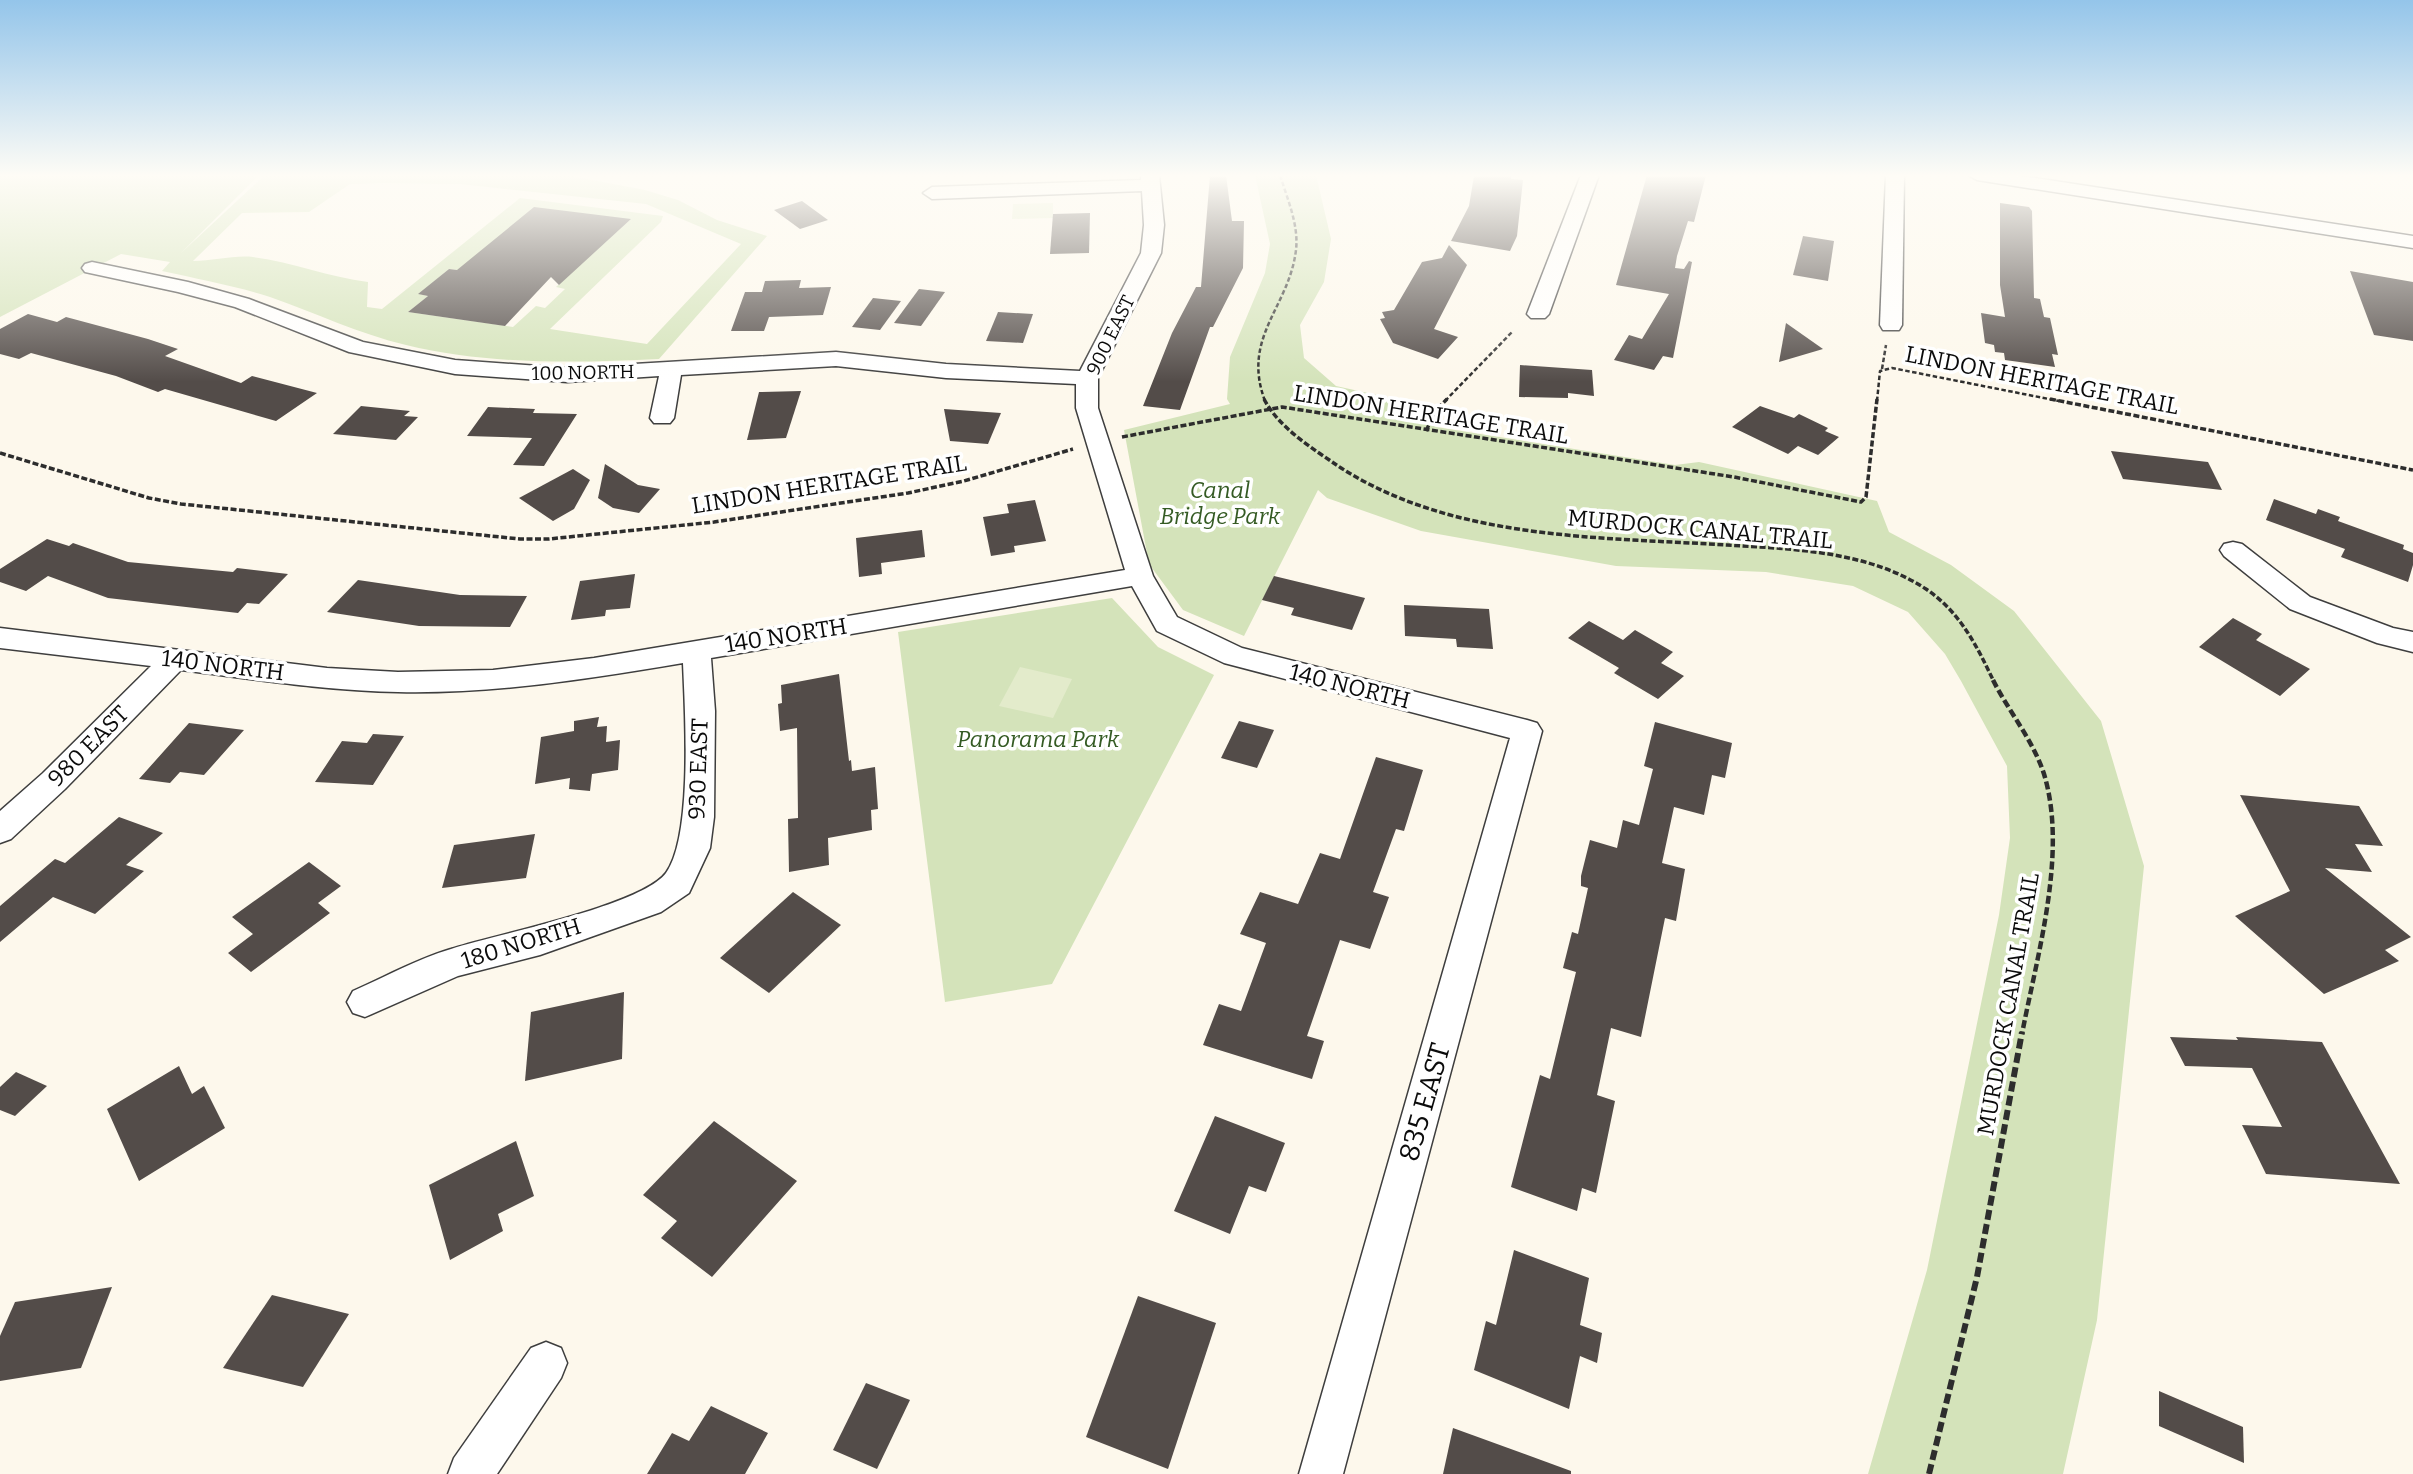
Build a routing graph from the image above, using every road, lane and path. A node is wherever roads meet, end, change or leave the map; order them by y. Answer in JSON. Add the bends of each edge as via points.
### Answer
{"nodes":[{"id":1,"x":1152,"y":244,"type":"edge"},
{"id":2,"x":1296,"y":244,"type":"edge"},
{"id":3,"x":1564,"y":244,"type":"edge"},
{"id":4,"x":1893,"y":244,"type":"edge"},
{"id":5,"x":92,"y":268,"type":"dead end"},
{"id":6,"x":1538,"y":314,"type":"dead end"},
{"id":7,"x":1891,"y":325,"type":"dead end"},
{"id":8,"x":1513,"y":331,"type":"dead end"},
{"id":9,"x":1884,"y":352,"type":"dead end"},
{"id":10,"x":1882,"y":369,"type":"junction"},
{"id":11,"x":671,"y":370,"type":"junction"},
{"id":12,"x":1087,"y":378,"type":"junction"},
{"id":13,"x":1270,"y":408,"type":"junction"},
{"id":14,"x":662,"y":418,"type":"dead end"},
{"id":15,"x":1426,"y":431,"type":"junction"},
{"id":16,"x":1098,"y":443,"type":"junction"},
{"id":17,"x":0,"y":453,"type":"edge"},
{"id":18,"x":2413,"y":470,"type":"edge"},
{"id":19,"x":2233,"y":551,"type":"dead end"},
{"id":20,"x":1140,"y":576,"type":"junction"},
{"id":21,"x":0,"y":639,"type":"edge"},
{"id":22,"x":2413,"y":642,"type":"edge"},
{"id":23,"x":696,"y":649,"type":"junction"},
{"id":24,"x":174,"y":660,"type":"junction"},
{"id":25,"x":1527,"y":731,"type":"joint"},
{"id":26,"x":0,"y":830,"type":"edge"},
{"id":27,"x":677,"y":884,"type":"joint"},
{"id":28,"x":365,"y":1002,"type":"dead end"},
{"id":29,"x":546,"y":1363,"type":"dead end"},
{"id":30,"x":470,"y":1474,"type":"edge"},
{"id":31,"x":1321,"y":1474,"type":"edge"},
{"id":32,"x":1929,"y":1474,"type":"edge"}],
"edges":[{"from":1,"to":12,"type":"street","name":"900 EAST"},
{"from":2,"to":13,"type":"path","name":"MURDOCK CANAL TRAIL","via":[[1291,276],[1261,337],[1258,383]]},
{"from":3,"to":6,"type":"street"},
{"from":4,"to":7,"type":"street"},
{"from":5,"to":11,"type":"street","name":"100 NORTH","via":[[242,303],[357,347],[428,364],[556,375]]},
{"from":8,"to":15,"type":"path","via":[[1436,410]]},
{"from":9,"to":10,"type":"path"},
{"from":10,"to":15,"type":"path","name":"LINDON HERITAGE TRAIL","via":[[1866,497],[1861,502],[1734,477]]},
{"from":10,"to":18,"type":"path","name":"LINDON HERITAGE TRAIL"},
{"from":11,"to":12,"type":"street","name":"100 NORTH","via":[[836,359],[946,371]]},
{"from":11,"to":14,"type":"street"},
{"from":12,"to":16,"type":"street","name":"900 EAST","via":[[1087,408]]},
{"from":13,"to":15,"type":"path","name":"LINDON HERITAGE TRAIL","via":[[1309,410]]},
{"from":13,"to":16,"type":"path","name":"LINDON HERITAGE TRAIL"},
{"from":13,"to":32,"type":"path","name":"MURDOCK CANAL TRAIL","via":[[1336,467],[1400,499],[1541,532],[1780,548],[1863,563],[1928,590],[1957,615],[1979,646],[2048,779],[2050,869],[1970,1310]]},
{"from":16,"to":17,"type":"path","name":"LINDON HERITAGE TRAIL","via":[[908,493],[714,522],[548,539],[181,504]]},
{"from":16,"to":20,"type":"street","name":"900 EAST"},
{"from":19,"to":22,"type":"street","via":[[2300,603]]},
{"from":20,"to":23,"type":"street","name":"140 NORTH"},
{"from":20,"to":25,"type":"street","name":"140 NORTH","via":[[1167,624],[1234,656]]},
{"from":21,"to":24,"type":"street","name":"140 NORTH"},
{"from":23,"to":24,"type":"street","name":"140 NORTH","via":[[505,678],[398,682]]},
{"from":23,"to":27,"type":"street","name":"930 EAST","via":[[698,817],[694,848]]},
{"from":24,"to":26,"type":"street","name":"980 EAST"},
{"from":25,"to":31,"type":"street","name":"835 EAST"},
{"from":27,"to":28,"type":"street","name":"180 NORTH","via":[[649,902],[540,941],[452,963]]},
{"from":29,"to":30,"type":"street"}]}
